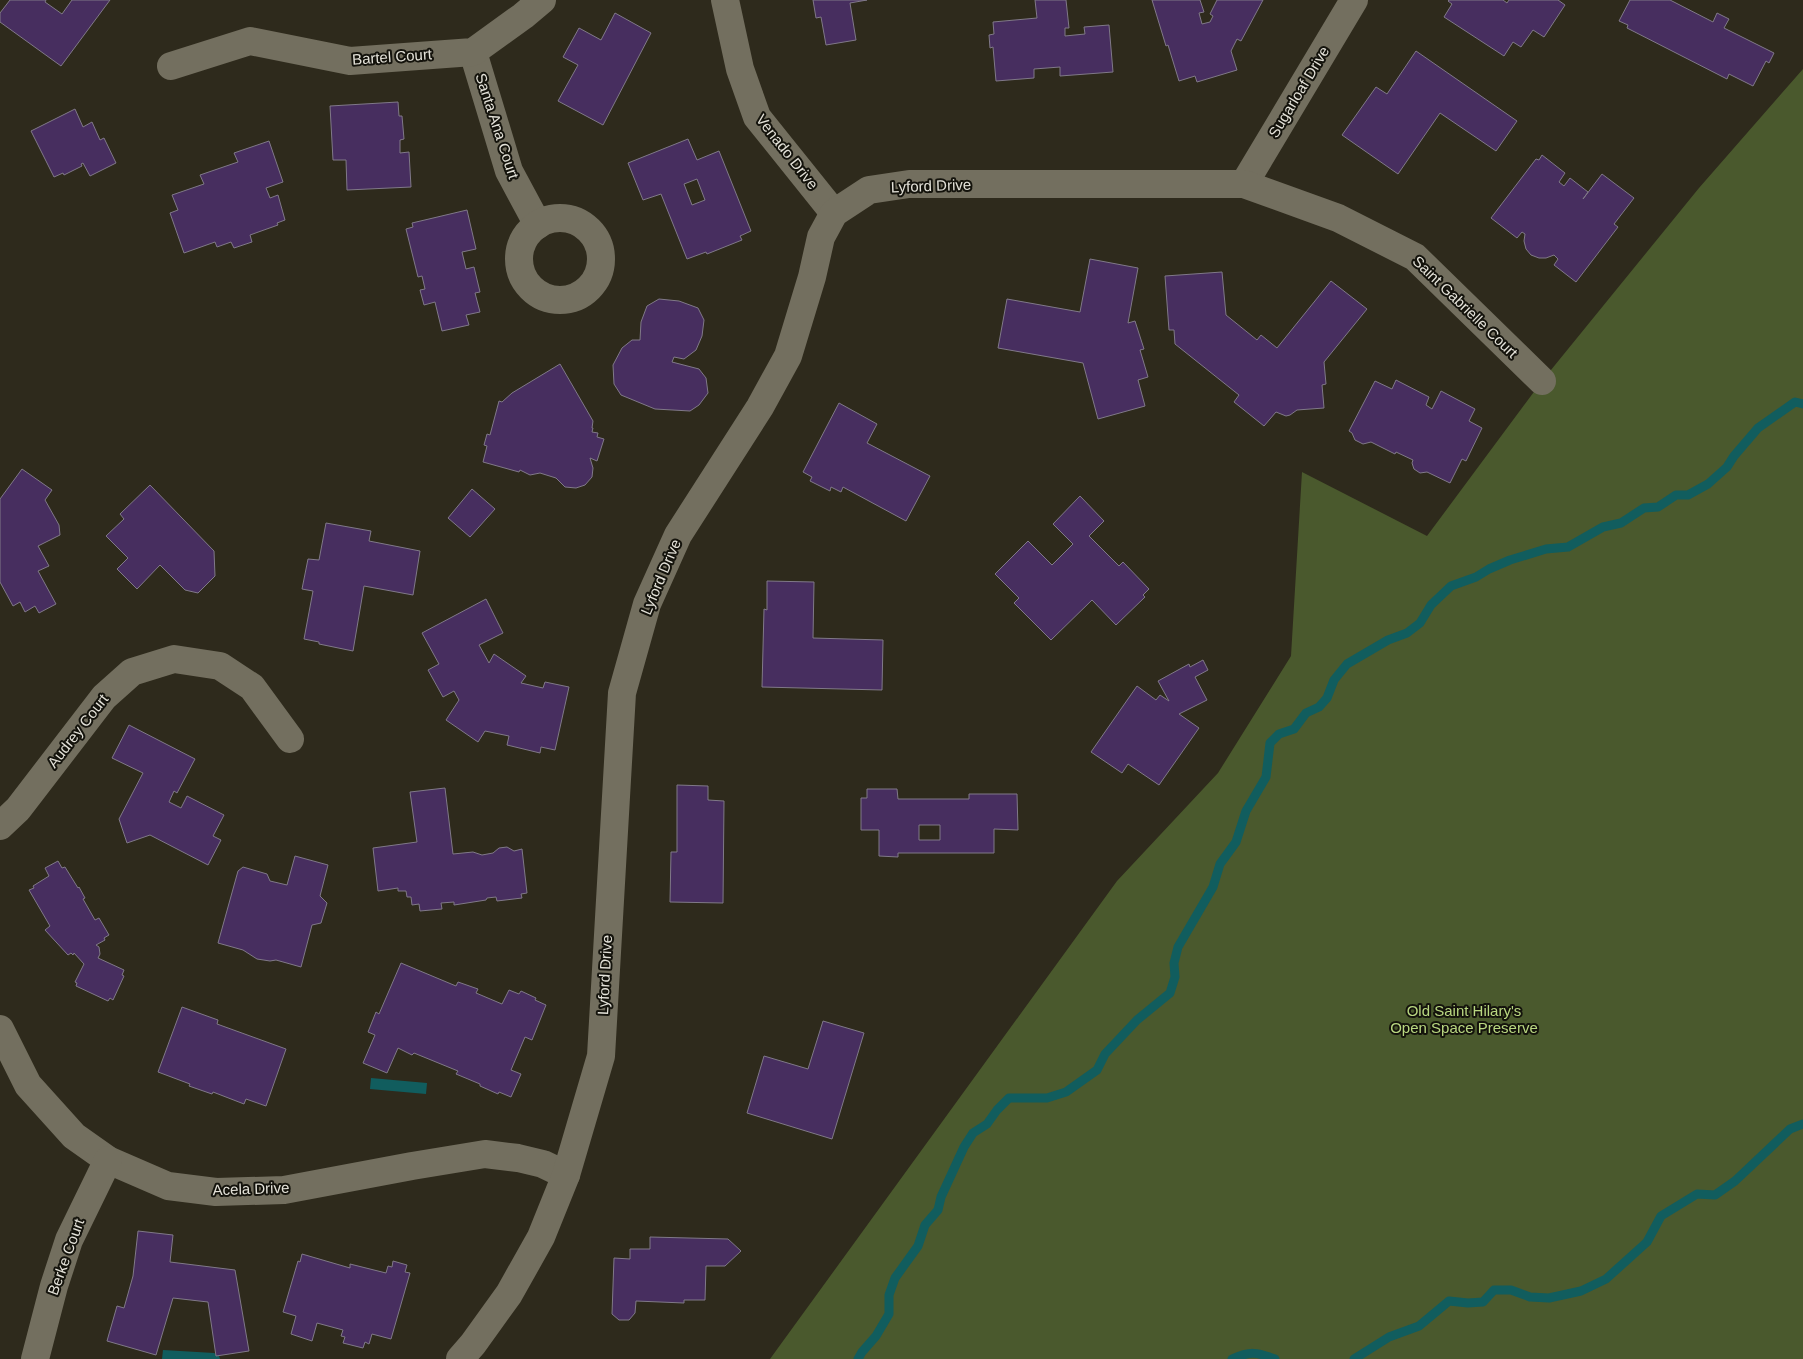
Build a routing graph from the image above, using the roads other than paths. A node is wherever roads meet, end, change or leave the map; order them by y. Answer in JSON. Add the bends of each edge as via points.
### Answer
{"nodes":[{"id":1,"x":542,"y":0,"type":"edge"},
{"id":2,"x":725,"y":0,"type":"edge"},
{"id":3,"x":1354,"y":0,"type":"edge"},
{"id":4,"x":473,"y":52,"type":"junction"},
{"id":5,"x":171,"y":66,"type":"dead end"},
{"id":6,"x":1244,"y":184,"type":"junction"},
{"id":7,"x":834,"y":213,"type":"junction"},
{"id":8,"x":538,"y":225,"type":"dead end"},
{"id":9,"x":1542,"y":381,"type":"dead end"},
{"id":10,"x":290,"y":738,"type":"dead end"},
{"id":11,"x":0,"y":826,"type":"edge"},
{"id":12,"x":0,"y":1029,"type":"edge"},
{"id":13,"x":108,"y":1160,"type":"junction"},
{"id":14,"x":566,"y":1175,"type":"junction"},
{"id":15,"x":35,"y":1359,"type":"edge"},
{"id":16,"x":460,"y":1359,"type":"edge"}],
"edges":[{"from":1,"to":4,"type":"street"},
{"from":2,"to":7,"type":"street","name":"Venado Drive","via":[[740,69],[757,117]]},
{"from":3,"to":6,"type":"street","name":"Sugarloaf Drive"},
{"from":4,"to":5,"type":"street","name":"Bartel Court","via":[[350,61],[250,41]]},
{"from":4,"to":8,"type":"street","name":"Santa Ana Court","via":[[509,171]]},
{"from":6,"to":7,"type":"street","name":"Lyford Drive","via":[[909,184],[869,190]]},
{"from":6,"to":9,"type":"street","name":"Saint Gabrielle Court","via":[[1338,218],[1415,257]]},
{"from":7,"to":14,"type":"street","name":"Lyford Drive","via":[[821,237],[788,356],[760,407],[678,535],[639,630],[622,693],[601,1056]]},
{"from":10,"to":11,"type":"street","name":"Audrey Court","via":[[252,687],[220,666],[174,659],[166,661],[132,672],[104,696],[18,809]]},
{"from":12,"to":13,"type":"street","name":"Acela Drive","via":[[28,1085],[74,1136]]},
{"from":13,"to":14,"type":"street","name":"Acela Drive","via":[[168,1186],[216,1192],[284,1190],[485,1154],[542,1164]]},
{"from":13,"to":15,"type":"street","name":"Berke Court","via":[[69,1240]]},
{"from":14,"to":16,"type":"street","name":"Lyford Drive","via":[[525,1267],[509,1294]]}]}
